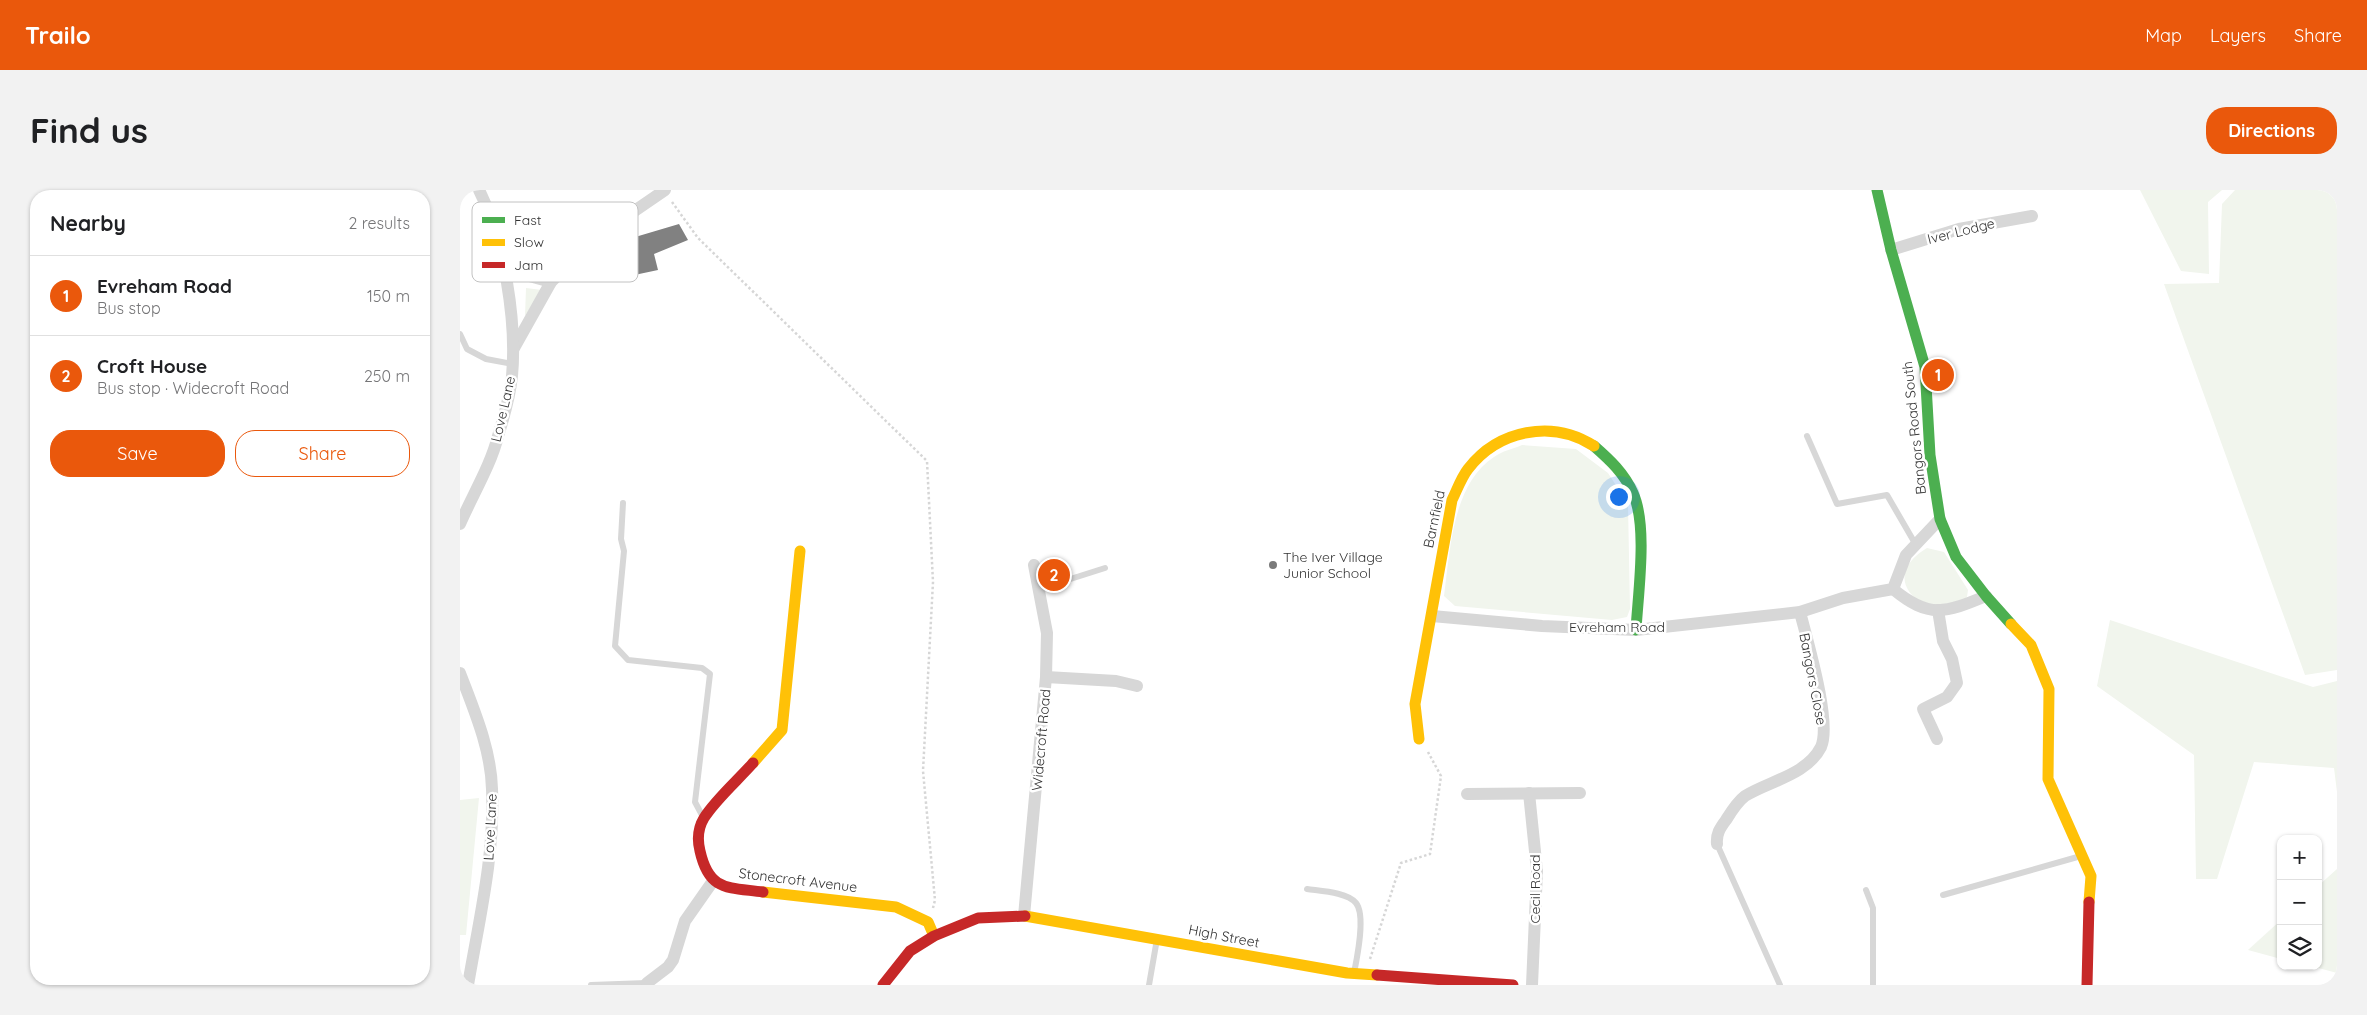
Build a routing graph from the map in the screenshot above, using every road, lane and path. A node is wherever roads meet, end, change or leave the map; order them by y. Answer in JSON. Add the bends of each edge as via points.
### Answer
{"nodes":[{"id":1,"x":479,"y":190,"type":"edge"},
{"id":2,"x":1877,"y":190,"type":"edge"},
{"id":3,"x":664,"y":191,"type":"edge"},
{"id":4,"x":485,"y":202,"type":"edge"},
{"id":5,"x":638,"y":209,"type":"edge"},
{"id":6,"x":2032,"y":216,"type":"dead end"},
{"id":7,"x":1891,"y":250,"type":"junction"},
{"id":8,"x":506,"y":282,"type":"edge"},
{"id":9,"x":551,"y":282,"type":"edge"},
{"id":10,"x":460,"y":334,"type":"edge"},
{"id":11,"x":514,"y":348,"type":"junction"},
{"id":12,"x":512,"y":364,"type":"junction"},
{"id":13,"x":1807,"y":436,"type":"dead end"},
{"id":14,"x":623,"y":503,"type":"dead end"},
{"id":15,"x":1940,"y":519,"type":"junction"},
{"id":16,"x":460,"y":524,"type":"edge"},
{"id":17,"x":1916,"y":545,"type":"junction"},
{"id":18,"x":800,"y":551,"type":"dead end"},
{"id":19,"x":1034,"y":565,"type":"dead end"},
{"id":20,"x":1105,"y":568,"type":"dead end"},
{"id":21,"x":1039,"y":589,"type":"junction"},
{"id":22,"x":1893,"y":589,"type":"junction"},
{"id":23,"x":1986,"y":596,"type":"junction"},
{"id":24,"x":1938,"y":610,"type":"junction"},
{"id":25,"x":1800,"y":612,"type":"junction"},
{"id":26,"x":1432,"y":616,"type":"junction"},
{"id":27,"x":1636,"y":630,"type":"junction"},
{"id":28,"x":460,"y":672,"type":"edge"},
{"id":29,"x":1046,"y":677,"type":"junction"},
{"id":30,"x":1137,"y":686,"type":"dead end"},
{"id":31,"x":1420,"y":739,"type":"dead end"},
{"id":32,"x":1937,"y":739,"type":"dead end"},
{"id":33,"x":1433,"y":760,"type":"dead end"},
{"id":34,"x":1529,"y":793,"type":"junction"},
{"id":35,"x":1467,"y":794,"type":"dead end"},
{"id":36,"x":1580,"y":794,"type":"dead end"},
{"id":37,"x":704,"y":818,"type":"junction"},
{"id":38,"x":1717,"y":844,"type":"joint"},
{"id":39,"x":2082,"y":856,"type":"junction"},
{"id":40,"x":713,"y":881,"type":"junction"},
{"id":41,"x":1307,"y":889,"type":"dead end"},
{"id":42,"x":1866,"y":890,"type":"dead end"},
{"id":43,"x":1942,"y":895,"type":"dead end"},
{"id":44,"x":935,"y":900,"type":"dead end"},
{"id":45,"x":1024,"y":916,"type":"junction"},
{"id":46,"x":934,"y":936,"type":"junction"},
{"id":47,"x":1157,"y":939,"type":"junction"},
{"id":48,"x":1370,"y":956,"type":"dead end"},
{"id":49,"x":1349,"y":978,"type":"edge"},
{"id":50,"x":647,"y":983,"type":"joint"},
{"id":51,"x":1472,"y":984,"type":"edge"},
{"id":52,"x":468,"y":985,"type":"edge"},
{"id":53,"x":591,"y":985,"type":"edge"},
{"id":54,"x":884,"y":985,"type":"edge"},
{"id":55,"x":1149,"y":985,"type":"edge"},
{"id":56,"x":1513,"y":985,"type":"edge"},
{"id":57,"x":1532,"y":985,"type":"edge"},
{"id":58,"x":1780,"y":985,"type":"edge"},
{"id":59,"x":1873,"y":985,"type":"edge"},
{"id":60,"x":2087,"y":985,"type":"edge"}],
"edges":[{"from":1,"to":4,"type":"street","name":"Love Lane"},
{"from":2,"to":7,"type":"street","name":"Bangors Road South"},
{"from":3,"to":5,"type":"street","name":"Love Lane"},
{"from":3,"to":44,"type":"path","via":[[698,238],[927,461],[933,582],[923,771]]},
{"from":6,"to":7,"type":"street","name":"Iver Lodge","via":[[1959,229]]},
{"from":7,"to":15,"type":"street","name":"Bangors Road South","via":[[1925,367],[1930,455]]},
{"from":8,"to":11,"type":"street","name":"Love Lane"},
{"from":9,"to":11,"type":"street","name":"Love Lane"},
{"from":10,"to":12,"type":"lane","via":[[467,349],[486,359]]},
{"from":11,"to":12,"type":"street","name":"Love Lane"},
{"from":12,"to":16,"type":"street","name":"Love Lane","via":[[512,379],[498,438]]},
{"from":13,"to":17,"type":"lane","via":[[1837,504],[1887,495]]},
{"from":14,"to":37,"type":"lane","via":[[621,539],[624,551],[615,646],[628,660],[702,668],[710,674],[695,802]]},
{"from":15,"to":17,"type":"street"},
{"from":15,"to":23,"type":"street","name":"Bangors Road South","via":[[1956,557]]},
{"from":17,"to":22,"type":"street","via":[[1906,555]]},
{"from":18,"to":37,"type":"street","via":[[782,730]]},
{"from":19,"to":21,"type":"street","name":"Widecroft Road"},
{"from":20,"to":21,"type":"lane"},
{"from":21,"to":29,"type":"street","name":"Widecroft Road","via":[[1047,633]]},
{"from":22,"to":24,"type":"street","via":[[1907,601],[1928,610]]},
{"from":22,"to":25,"type":"street","name":"Evreham Road","via":[[1843,598]]},
{"from":23,"to":24,"type":"street","via":[[1952,610]]},
{"from":23,"to":39,"type":"street","name":"Bangors Road South","via":[[2031,645],[2049,689],[2048,779]]},
{"from":24,"to":32,"type":"street","via":[[1943,641],[1952,659],[1957,683],[1947,697],[1922,709]]},
{"from":25,"to":27,"type":"street","name":"Evreham Road"},
{"from":25,"to":38,"type":"street","name":"Bangors Close","via":[[1819,694],[1824,734],[1821,746],[1801,767],[1744,797],[1721,826]]},
{"from":26,"to":27,"type":"street","name":"Evreham Road"},
{"from":26,"to":27,"type":"street","name":"Barnfield","via":[[1452,500],[1463,472],[1496,442],[1534,430],[1560,431],[1579,437],[1609,458],[1633,494],[1638,515],[1639,547]]},
{"from":26,"to":31,"type":"street","name":"Barnfield","via":[[1415,704]]},
{"from":28,"to":52,"type":"street","name":"Love Lane","via":[[482,733],[492,788],[491,850]]},
{"from":29,"to":30,"type":"street","via":[[1116,681]]},
{"from":29,"to":45,"type":"street","name":"Widecroft Road"},
{"from":33,"to":48,"type":"path","via":[[1441,776],[1430,854],[1401,863]]},
{"from":34,"to":35,"type":"street"},
{"from":34,"to":36,"type":"street"},
{"from":34,"to":57,"type":"street","name":"Cecil Road","via":[[1537,870]]},
{"from":37,"to":40,"type":"street","via":[[697,838],[704,868]]},
{"from":38,"to":58,"type":"lane"},
{"from":39,"to":43,"type":"lane"},
{"from":39,"to":60,"type":"street","name":"Bangors Road South","via":[[2091,876]]},
{"from":40,"to":46,"type":"street","name":"Stonecroft Avenue","via":[[732,888],[896,907],[928,922]]},
{"from":40,"to":50,"type":"street","via":[[684,921],[673,960]]},
{"from":41,"to":49,"type":"lane","via":[[1342,896],[1356,903],[1360,910],[1360,936]]},
{"from":42,"to":59,"type":"lane","via":[[1873,908]]},
{"from":45,"to":46,"type":"street","name":"High Street","via":[[978,918]]},
{"from":45,"to":47,"type":"street","name":"High Street"},
{"from":46,"to":54,"type":"street","name":"High Street","via":[[910,951]]},
{"from":47,"to":49,"type":"street","name":"High Street"},
{"from":47,"to":55,"type":"lane"},
{"from":49,"to":51,"type":"street","name":"High Street"},
{"from":50,"to":53,"type":"lane"},
{"from":51,"to":56,"type":"street","name":"High Street"}]}
